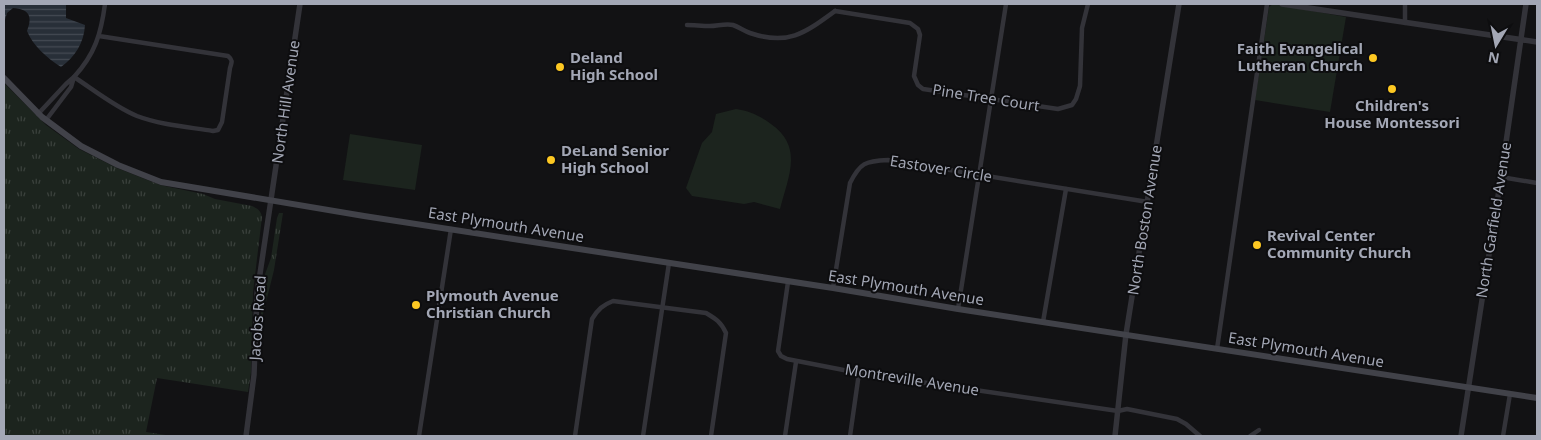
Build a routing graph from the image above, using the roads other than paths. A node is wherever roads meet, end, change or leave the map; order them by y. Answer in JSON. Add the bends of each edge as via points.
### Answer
{"nodes":[{"id":1,"x":105,"y":4,"type":"edge"},
{"id":2,"x":300,"y":4,"type":"edge"},
{"id":3,"x":835,"y":4,"type":"edge"},
{"id":4,"x":1006,"y":4,"type":"edge"},
{"id":5,"x":1088,"y":4,"type":"edge"},
{"id":6,"x":1179,"y":4,"type":"edge"},
{"id":7,"x":1267,"y":4,"type":"edge"},
{"id":8,"x":1282,"y":4,"type":"edge"},
{"id":9,"x":1405,"y":4,"type":"edge"},
{"id":10,"x":1526,"y":4,"type":"edge"},
{"id":11,"x":835,"y":11,"type":"junction"},
{"id":12,"x":1405,"y":23,"type":"junction"},
{"id":13,"x":687,"y":24,"type":"dead end"},
{"id":14,"x":98,"y":36,"type":"junction"},
{"id":15,"x":1520,"y":40,"type":"junction"},
{"id":16,"x":1537,"y":42,"type":"edge"},
{"id":17,"x":74,"y":77,"type":"junction"},
{"id":18,"x":4,"y":78,"type":"edge"},
{"id":19,"x":991,"y":98,"type":"junction"},
{"id":20,"x":38,"y":114,"type":"junction"},
{"id":21,"x":46,"y":120,"type":"junction"},
{"id":22,"x":980,"y":175,"type":"junction"},
{"id":23,"x":1501,"y":177,"type":"junction"},
{"id":24,"x":1537,"y":183,"type":"edge"},
{"id":25,"x":1066,"y":189,"type":"junction"},
{"id":26,"x":271,"y":201,"type":"junction"},
{"id":27,"x":1148,"y":202,"type":"junction"},
{"id":28,"x":451,"y":229,"type":"junction"},
{"id":29,"x":669,"y":264,"type":"junction"},
{"id":30,"x":788,"y":282,"type":"junction"},
{"id":31,"x":833,"y":288,"type":"junction"},
{"id":32,"x":663,"y":306,"type":"junction"},
{"id":33,"x":958,"y":309,"type":"junction"},
{"id":34,"x":1044,"y":322,"type":"junction"},
{"id":35,"x":1126,"y":334,"type":"junction"},
{"id":36,"x":1217,"y":348,"type":"junction"},
{"id":37,"x":796,"y":362,"type":"junction"},
{"id":38,"x":859,"y":373,"type":"junction"},
{"id":39,"x":1468,"y":387,"type":"junction"},
{"id":40,"x":1510,"y":394,"type":"junction"},
{"id":41,"x":1537,"y":398,"type":"edge"},
{"id":42,"x":1118,"y":411,"type":"junction"},
{"id":43,"x":1259,"y":430,"type":"dead end"},
{"id":44,"x":246,"y":436,"type":"edge"},
{"id":45,"x":419,"y":436,"type":"edge"},
{"id":46,"x":576,"y":436,"type":"edge"},
{"id":47,"x":643,"y":436,"type":"edge"},
{"id":48,"x":711,"y":436,"type":"edge"},
{"id":49,"x":785,"y":436,"type":"edge"},
{"id":50,"x":850,"y":436,"type":"edge"},
{"id":51,"x":1115,"y":436,"type":"edge"},
{"id":52,"x":1200,"y":436,"type":"edge"},
{"id":53,"x":1250,"y":436,"type":"edge"},
{"id":54,"x":1461,"y":436,"type":"edge"},
{"id":55,"x":1503,"y":436,"type":"edge"}],
"edges":[{"from":1,"to":14,"type":"street"},
{"from":2,"to":26,"type":"street","name":"North Hill Avenue"},
{"from":3,"to":11,"type":"street"},
{"from":4,"to":19,"type":"street"},
{"from":5,"to":19,"type":"street","name":"Pine Tree Court","via":[[1082,28],[1080,86],[1072,105],[1058,109]]},
{"from":6,"to":27,"type":"street","name":"North Boston Avenue"},
{"from":7,"to":36,"type":"street"},
{"from":8,"to":12,"type":"street"},
{"from":9,"to":12,"type":"street"},
{"from":10,"to":15,"type":"street","name":"North Garfield Avenue"},
{"from":11,"to":13,"type":"street","via":[[795,36],[781,39],[767,38],[732,24]]},
{"from":11,"to":19,"type":"street","name":"Pine Tree Court","via":[[910,24],[918,29],[914,76],[923,89]]},
{"from":12,"to":15,"type":"street"},
{"from":14,"to":17,"type":"street","via":[[88,60]]},
{"from":14,"to":17,"type":"street","via":[[232,58],[221,126],[213,131],[145,118],[118,106]]},
{"from":15,"to":16,"type":"street"},
{"from":15,"to":23,"type":"street","name":"North Garfield Avenue"},
{"from":17,"to":20,"type":"street"},
{"from":17,"to":21,"type":"street","via":[[71,87]]},
{"from":18,"to":20,"type":"main road","name":"East Plymouth Avenue"},
{"from":19,"to":22,"type":"street"},
{"from":20,"to":21,"type":"main road","name":"East Plymouth Avenue"},
{"from":21,"to":26,"type":"main road","name":"East Plymouth Avenue","via":[[81,146],[161,182]]},
{"from":22,"to":25,"type":"street","name":"Eastover Circle"},
{"from":22,"to":31,"type":"street","name":"Eastover Circle","via":[[888,160],[864,164],[850,183]]},
{"from":22,"to":33,"type":"street"},
{"from":23,"to":24,"type":"street"},
{"from":23,"to":39,"type":"street","name":"North Garfield Avenue"},
{"from":25,"to":27,"type":"street","name":"Eastover Circle"},
{"from":25,"to":34,"type":"street"},
{"from":26,"to":28,"type":"main road","name":"East Plymouth Avenue"},
{"from":26,"to":44,"type":"street","name":"Jacobs Road","via":[[258,294],[254,375]]},
{"from":27,"to":35,"type":"street","name":"North Boston Avenue"},
{"from":28,"to":29,"type":"main road","name":"East Plymouth Avenue"},
{"from":28,"to":45,"type":"street"},
{"from":29,"to":30,"type":"main road","name":"East Plymouth Avenue"},
{"from":29,"to":32,"type":"street"},
{"from":30,"to":31,"type":"main road","name":"East Plymouth Avenue"},
{"from":30,"to":37,"type":"street","name":"Montreville Avenue","via":[[778,350],[781,356]]},
{"from":31,"to":33,"type":"main road","name":"East Plymouth Avenue"},
{"from":32,"to":46,"type":"street","via":[[613,300],[597,310],[592,319]]},
{"from":32,"to":47,"type":"street"},
{"from":32,"to":48,"type":"street","via":[[706,313],[718,320],[726,333]]},
{"from":33,"to":34,"type":"main road","name":"East Plymouth Avenue"},
{"from":34,"to":35,"type":"main road","name":"East Plymouth Avenue"},
{"from":35,"to":36,"type":"main road","name":"East Plymouth Avenue"},
{"from":35,"to":42,"type":"street","name":"North Boston Avenue"},
{"from":36,"to":39,"type":"main road","name":"East Plymouth Avenue"},
{"from":37,"to":38,"type":"street","name":"Montreville Avenue"},
{"from":37,"to":49,"type":"street"},
{"from":38,"to":42,"type":"street","name":"Montreville Avenue"},
{"from":38,"to":50,"type":"street"},
{"from":39,"to":40,"type":"main road","name":"East Plymouth Avenue"},
{"from":39,"to":54,"type":"street","name":"North Garfield Avenue"},
{"from":40,"to":41,"type":"main road","name":"East Plymouth Avenue"},
{"from":40,"to":55,"type":"street"},
{"from":42,"to":51,"type":"street","name":"North Boston Avenue"},
{"from":42,"to":52,"type":"street","name":"Montreville Avenue","via":[[1127,409],[1177,419]]},
{"from":43,"to":53,"type":"street"}]}
